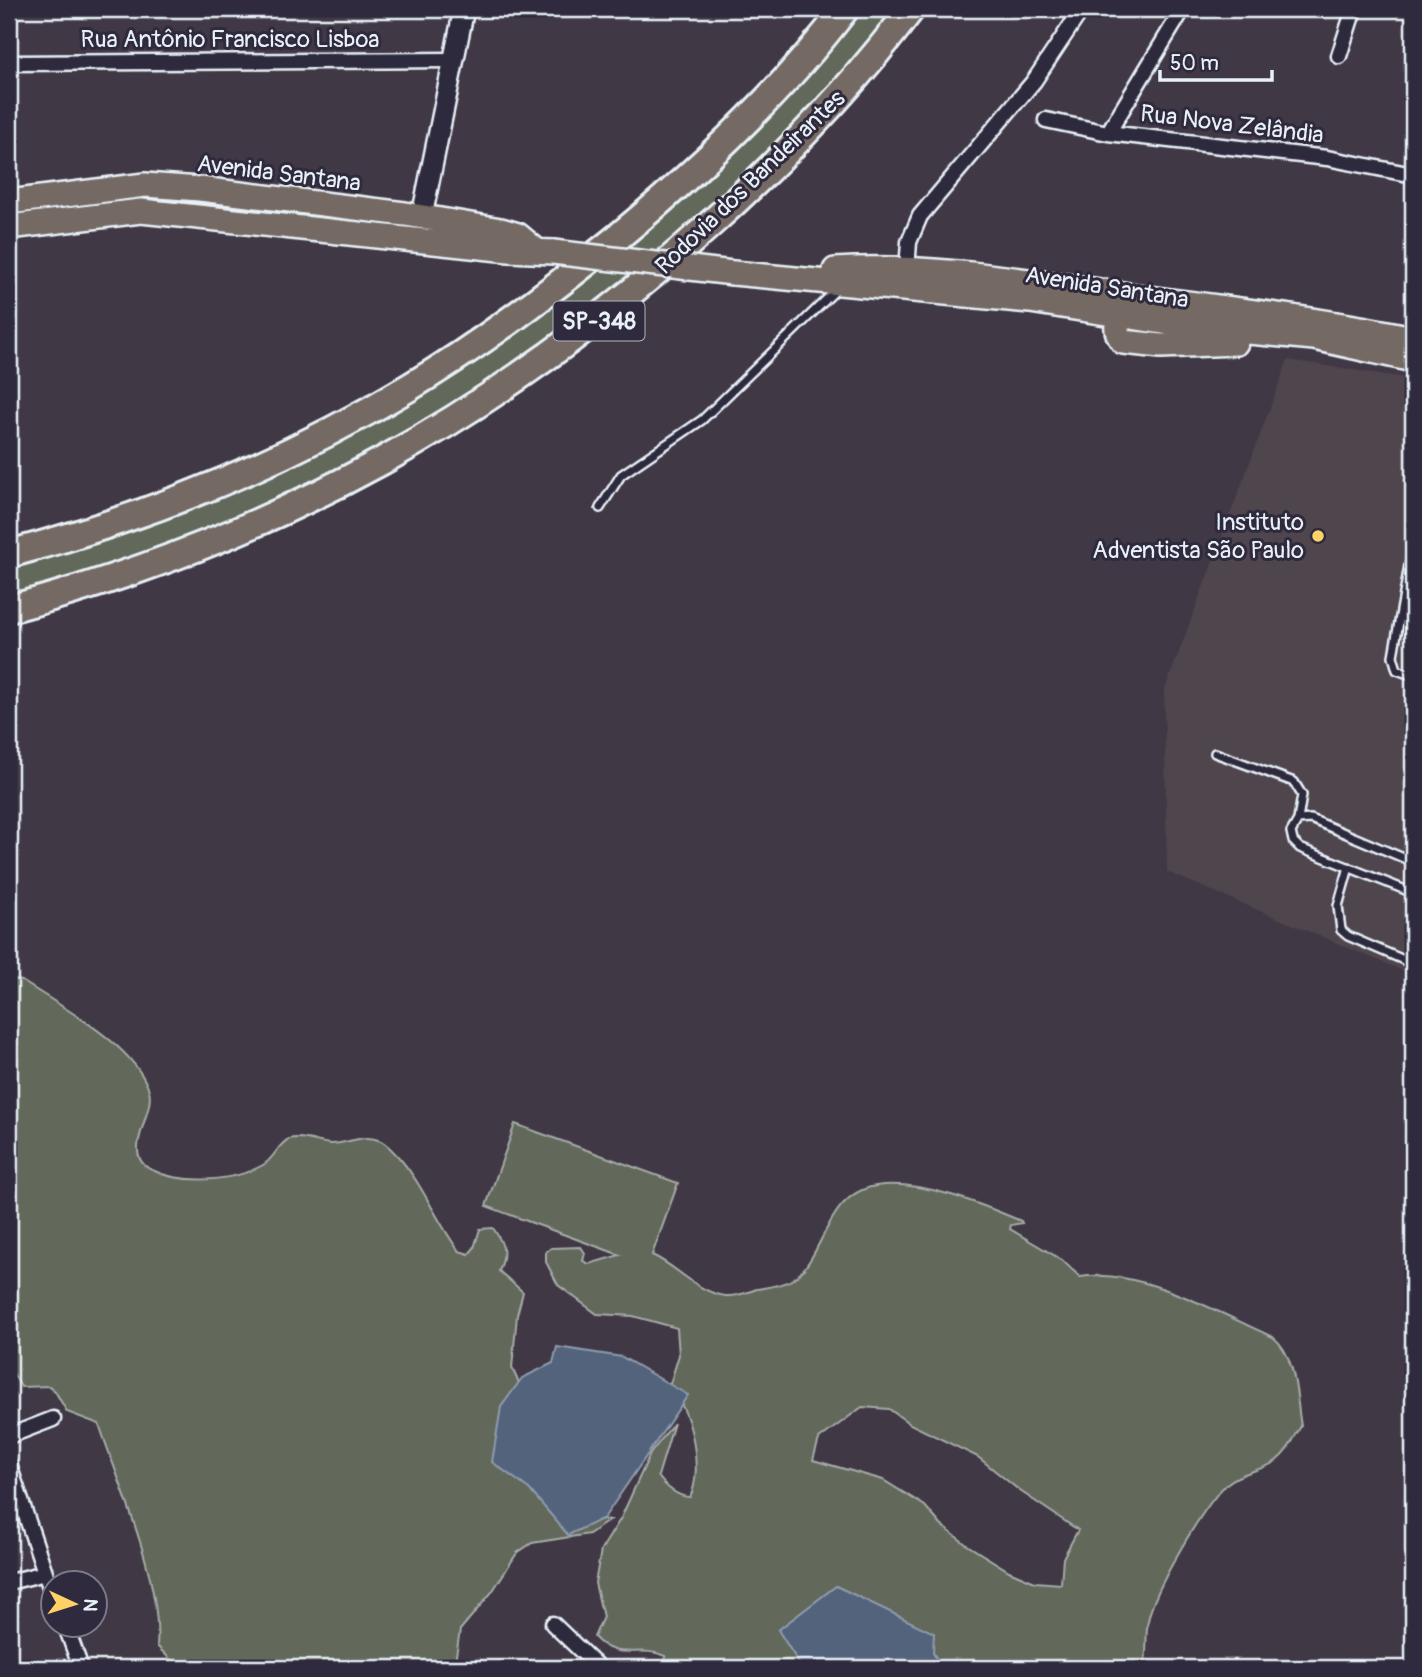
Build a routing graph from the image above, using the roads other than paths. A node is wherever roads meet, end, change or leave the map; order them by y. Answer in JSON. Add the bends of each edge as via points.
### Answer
{"nodes":[{"id":1,"x":464,"y":9,"type":"edge"},
{"id":2,"x":845,"y":9,"type":"edge"},
{"id":3,"x":911,"y":9,"type":"edge"},
{"id":4,"x":1082,"y":9,"type":"edge"},
{"id":5,"x":1183,"y":9,"type":"edge"},
{"id":6,"x":1354,"y":9,"type":"edge"},
{"id":7,"x":1339,"y":56,"type":"dead end"},
{"id":8,"x":452,"y":60,"type":"junction"},
{"id":9,"x":9,"y":63,"type":"edge"},
{"id":10,"x":1046,"y":120,"type":"dead end"},
{"id":11,"x":1108,"y":133,"type":"junction"},
{"id":12,"x":1413,"y":176,"type":"edge"},
{"id":13,"x":9,"y":202,"type":"edge"},
{"id":14,"x":422,"y":216,"type":"junction"},
{"id":15,"x":9,"y":227,"type":"edge"},
{"id":16,"x":545,"y":251,"type":"junction"},
{"id":17,"x":907,"y":270,"type":"junction"},
{"id":18,"x":791,"y":276,"type":"junction"},
{"id":19,"x":842,"y":284,"type":"junction"},
{"id":20,"x":1144,"y":297,"type":"junction"},
{"id":21,"x":1120,"y":316,"type":"junction"},
{"id":22,"x":1413,"y":338,"type":"edge"},
{"id":23,"x":1413,"y":360,"type":"edge"},
{"id":24,"x":600,"y":508,"type":"dead end"},
{"id":25,"x":1413,"y":543,"type":"edge"},
{"id":26,"x":9,"y":554,"type":"edge"},
{"id":27,"x":1411,"y":560,"type":"edge"},
{"id":28,"x":9,"y":609,"type":"edge"},
{"id":29,"x":1413,"y":676,"type":"edge"},
{"id":30,"x":1215,"y":753,"type":"dead end"},
{"id":31,"x":1298,"y":820,"type":"junction"},
{"id":32,"x":1413,"y":862,"type":"edge"},
{"id":33,"x":1349,"y":867,"type":"junction"},
{"id":34,"x":1413,"y":893,"type":"edge"},
{"id":35,"x":1413,"y":964,"type":"edge"},
{"id":36,"x":53,"y":1419,"type":"dead end"},
{"id":37,"x":9,"y":1436,"type":"edge"},
{"id":38,"x":9,"y":1465,"type":"edge"},
{"id":39,"x":43,"y":1568,"type":"edge"},
{"id":40,"x":38,"y":1575,"type":"edge"},
{"id":41,"x":9,"y":1582,"type":"edge"},
{"id":42,"x":554,"y":1624,"type":"dead end"},
{"id":43,"x":70,"y":1638,"type":"edge"},
{"id":44,"x":81,"y":1668,"type":"edge"},
{"id":45,"x":599,"y":1668,"type":"edge"}],
"edges":[{"from":1,"to":8,"type":"street"},
{"from":2,"to":26,"type":"highway","name":"Rodovia dos Bandeirantes","number":"SP-348","via":[[784,81],[659,203],[460,356],[407,390],[217,483],[164,505]]},
{"from":3,"to":28,"type":"highway","name":"Rodovia dos Bandeirantes","number":"SP-348","via":[[874,58],[748,191],[624,301],[494,396],[291,508],[143,570]]},
{"from":4,"to":17,"type":"street","via":[[1034,80],[920,216],[909,242]]},
{"from":5,"to":11,"type":"street"},
{"from":6,"to":7,"type":"street"},
{"from":8,"to":9,"type":"street","name":"Rua Antônio Francisco Lisboa"},
{"from":8,"to":14,"type":"street"},
{"from":10,"to":11,"type":"street","name":"Rua Nova Zelândia"},
{"from":11,"to":12,"type":"street","name":"Rua Nova Zelândia","via":[[1326,158]]},
{"from":13,"to":14,"type":"main road","name":"Avenida Santana","via":[[145,185]]},
{"from":14,"to":16,"type":"main road","name":"Avenida Santana","via":[[518,235]]},
{"from":15,"to":16,"type":"main road","name":"Avenida Santana","via":[[141,211]]},
{"from":16,"to":18,"type":"main road","name":"Avenida Santana","bridge":true},
{"from":17,"to":18,"type":"main road","name":"Avenida Santana","via":[[874,268]]},
{"from":17,"to":20,"type":"main road","name":"Avenida Santana"},
{"from":18,"to":19,"type":"main road","name":"Avenida Santana"},
{"from":19,"to":21,"type":"main road","name":"Avenida Santana","via":[[988,296]]},
{"from":19,"to":24,"type":"lane","via":[[702,420],[621,475]]},
{"from":20,"to":21,"type":"main road"},
{"from":20,"to":22,"type":"main road","name":"Avenida Santana","via":[[1329,320]]},
{"from":21,"to":23,"type":"main road","via":[[1116,334],[1134,345],[1298,337]]},
{"from":25,"to":27,"type":"lane"},
{"from":27,"to":29,"type":"lane","via":[[1393,656],[1397,670]]},
{"from":30,"to":31,"type":"lane","via":[[1294,782],[1302,795]]},
{"from":31,"to":32,"type":"lane","via":[[1319,822]]},
{"from":31,"to":33,"type":"lane","via":[[1291,832],[1296,845]]},
{"from":33,"to":34,"type":"lane"},
{"from":33,"to":35,"type":"lane","via":[[1338,906],[1341,930]]},
{"from":36,"to":37,"type":"street"},
{"from":38,"to":39,"type":"street"},
{"from":40,"to":41,"type":"street"},
{"from":42,"to":45,"type":"street"},
{"from":43,"to":44,"type":"street"}]}
